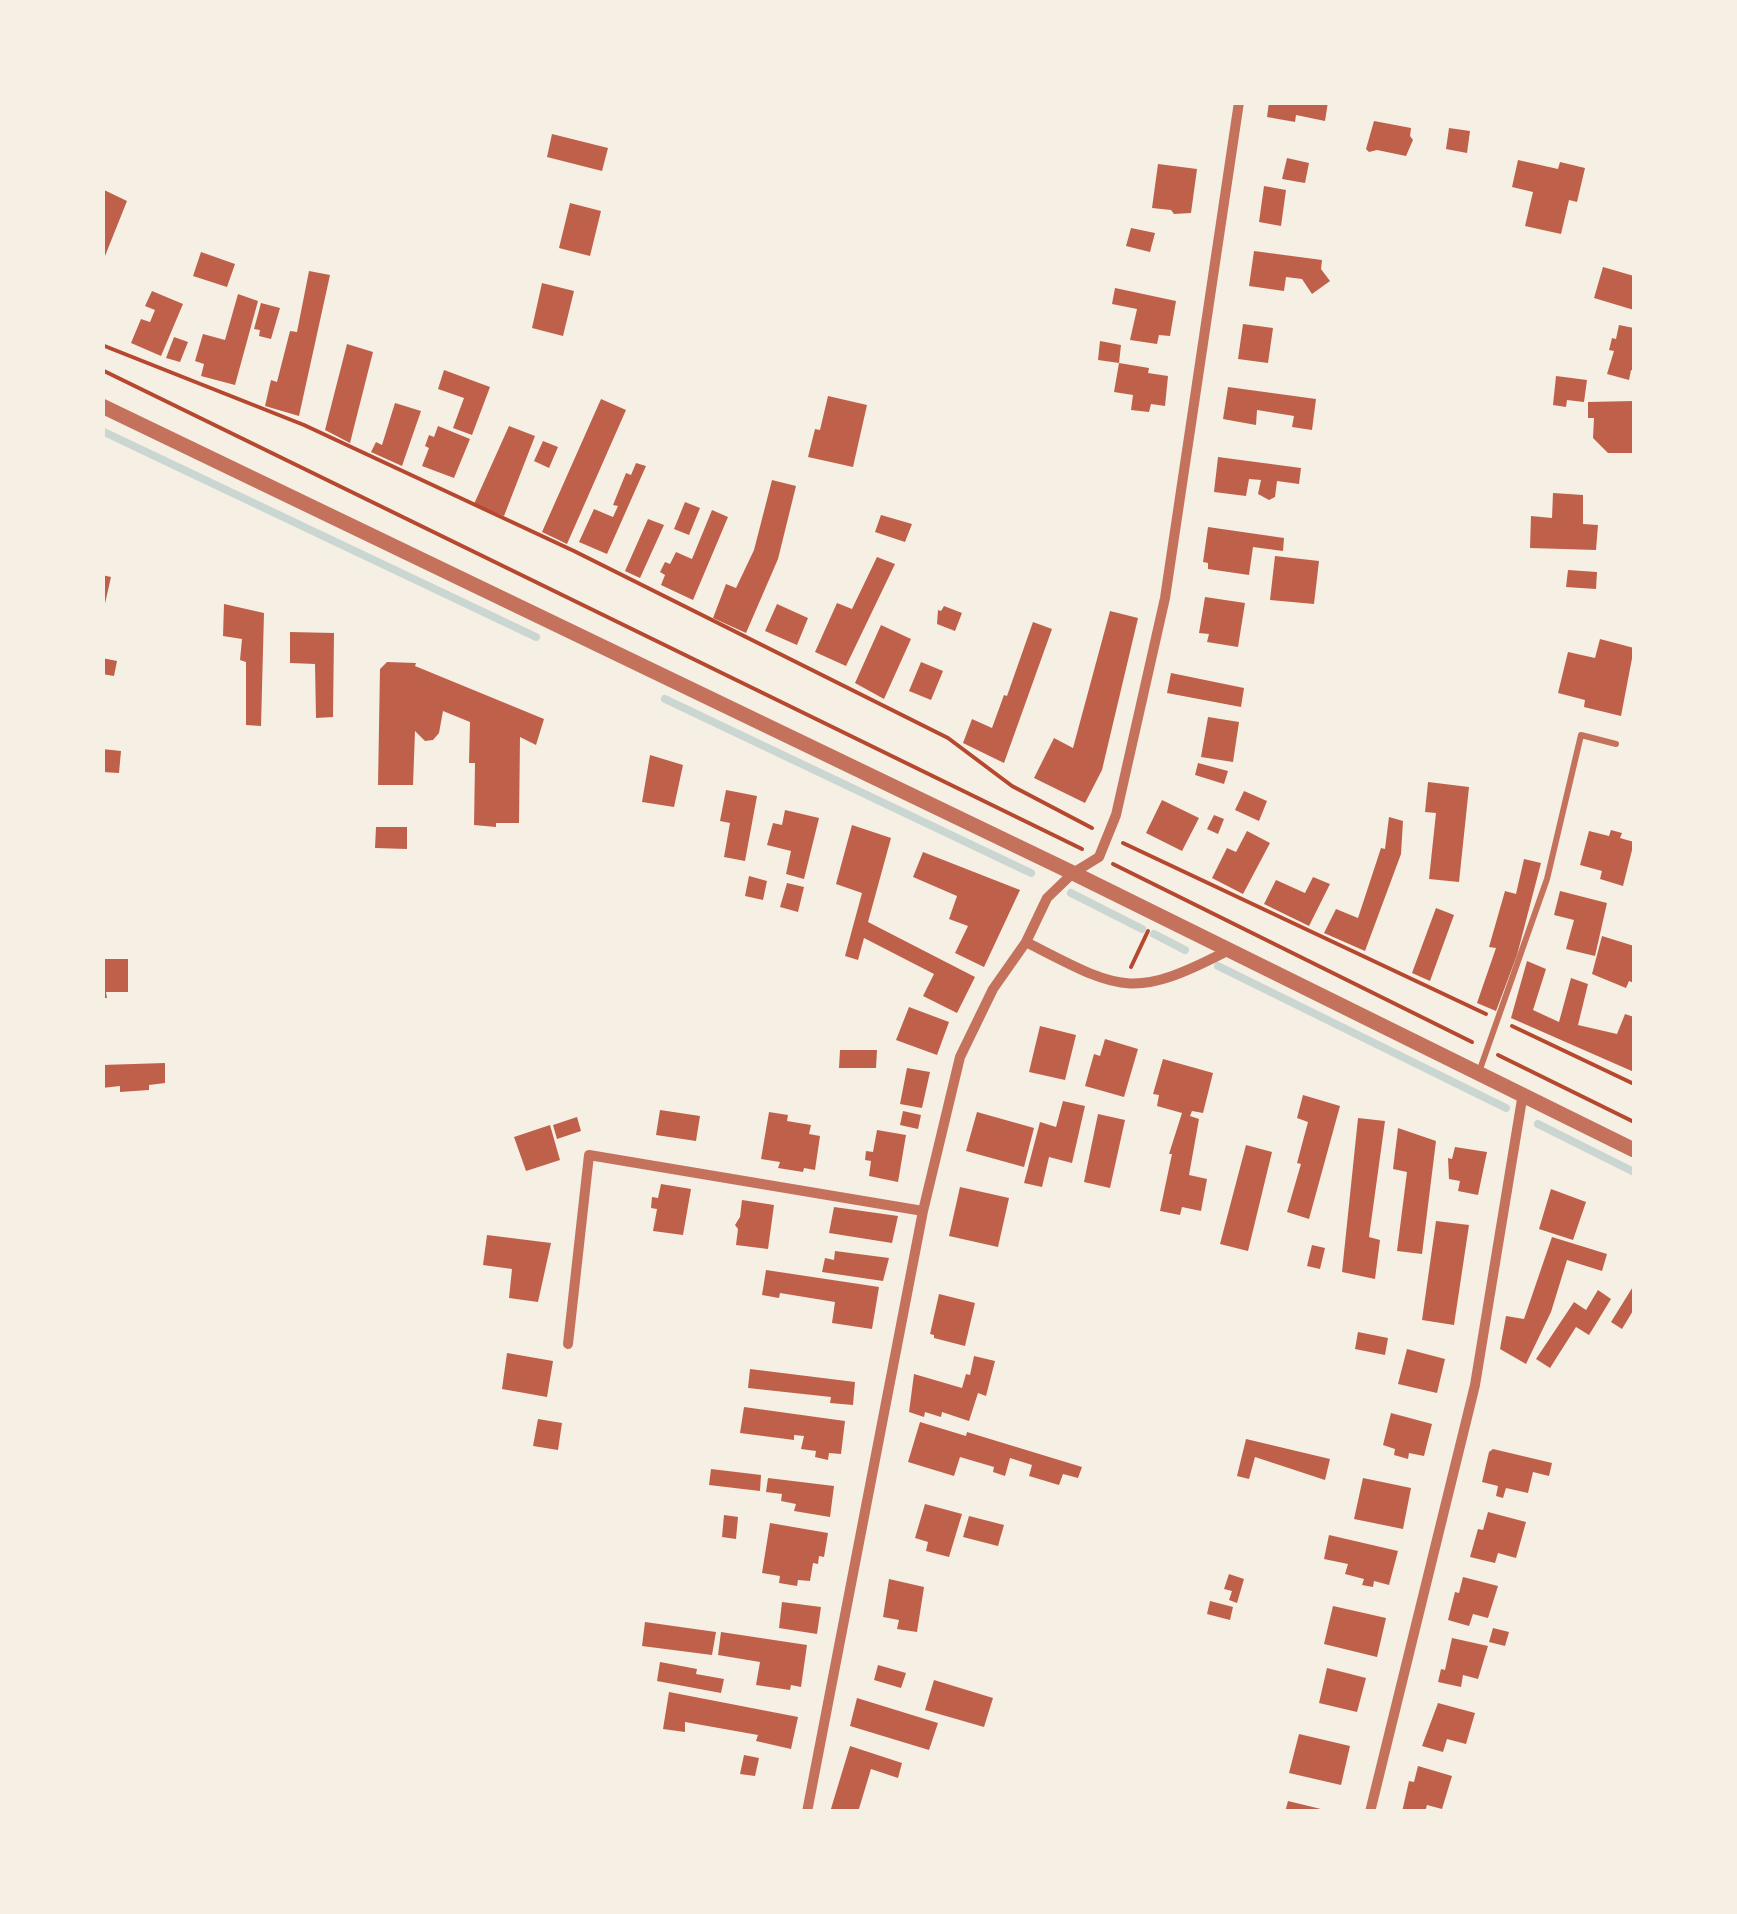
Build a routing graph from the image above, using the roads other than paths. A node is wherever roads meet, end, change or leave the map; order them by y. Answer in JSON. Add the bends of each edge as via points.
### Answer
{"nodes":[{"id":1,"x":1239,"y":102,"type":"edge"},
{"id":2,"x":102,"y":406,"type":"edge"},
{"id":3,"x":1616,"y":744,"type":"dead end"},
{"id":4,"x":1073,"y":873,"type":"junction"},
{"id":5,"x":1026,"y":942,"type":"junction"},
{"id":6,"x":1229,"y":950,"type":"junction"},
{"id":7,"x":1479,"y":1072,"type":"junction"},
{"id":8,"x":1523,"y":1094,"type":"junction"},
{"id":9,"x":1634,"y":1150,"type":"edge"},
{"id":10,"x":923,"y":1210,"type":"junction"},
{"id":11,"x":568,"y":1344,"type":"dead end"},
{"id":12,"x":807,"y":1812,"type":"edge"},
{"id":13,"x":1370,"y":1812,"type":"edge"}],
"edges":[{"from":1,"to":4,"type":"street","via":[[1166,598],[1116,815],[1099,857]]},
{"from":2,"to":4,"type":"street"},
{"from":3,"to":7,"type":"lane","via":[[1581,736],[1547,879]]},
{"from":4,"to":5,"type":"street","via":[[1046,898]]},
{"from":4,"to":6,"type":"street"},
{"from":5,"to":6,"type":"street","via":[[1122,985],[1187,972]]},
{"from":5,"to":10,"type":"street","via":[[993,989],[960,1056]]},
{"from":6,"to":7,"type":"street"},
{"from":7,"to":8,"type":"street"},
{"from":8,"to":9,"type":"street"},
{"from":8,"to":13,"type":"street","via":[[1475,1385]]},
{"from":10,"to":11,"type":"street","via":[[589,1156]]},
{"from":10,"to":12,"type":"street"}]}
